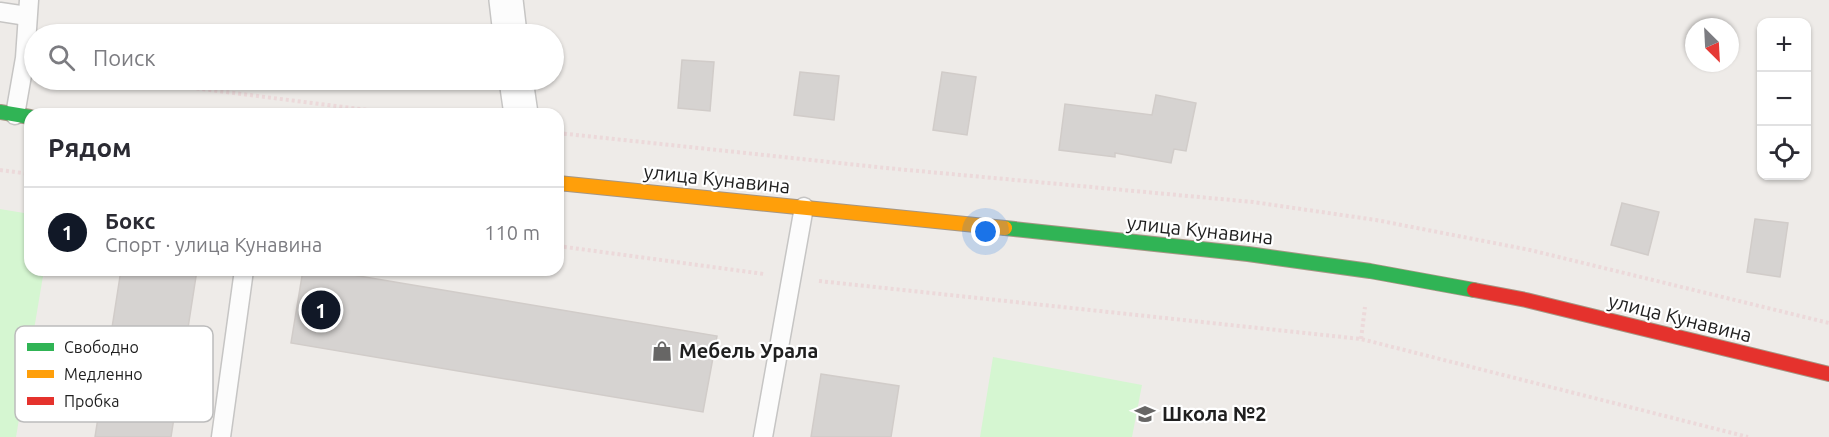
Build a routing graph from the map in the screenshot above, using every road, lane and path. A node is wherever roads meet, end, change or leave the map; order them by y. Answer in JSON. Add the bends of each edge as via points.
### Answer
{"nodes":[{"id":1,"x":506,"y":0,"type":"edge"},
{"id":2,"x":28,"y":8,"type":"edge"},
{"id":3,"x":0,"y":12,"type":"edge"},
{"id":4,"x":27,"y":24,"type":"edge"},
{"id":5,"x":509,"y":24,"type":"edge"},
{"id":6,"x":24,"y":64,"type":"edge"},
{"id":7,"x":210,"y":90,"type":"edge"},
{"id":8,"x":517,"y":90,"type":"edge"},
{"id":9,"x":352,"y":108,"type":"edge"},
{"id":10,"x":519,"y":108,"type":"edge"},
{"id":11,"x":15,"y":115,"type":"edge"},
{"id":12,"x":0,"y":170,"type":"edge"},
{"id":13,"x":24,"y":173,"type":"edge"},
{"id":14,"x":564,"y":184,"type":"edge"},
{"id":15,"x":804,"y":207,"type":"junction"},
{"id":16,"x":564,"y":247,"type":"edge"},
{"id":17,"x":243,"y":276,"type":"edge"},
{"id":18,"x":792,"y":278,"type":"junction"},
{"id":19,"x":1829,"y":374,"type":"edge"},
{"id":20,"x":221,"y":437,"type":"edge"},
{"id":21,"x":763,"y":437,"type":"edge"},
{"id":22,"x":1748,"y":437,"type":"edge"}],
"edges":[{"from":1,"to":5,"type":"street"},
{"from":2,"to":3,"type":"lane"},
{"from":2,"to":4,"type":"lane"},
{"from":6,"to":11,"type":"lane"},
{"from":7,"to":9,"type":"path"},
{"from":8,"to":10,"type":"street"},
{"from":12,"to":13,"type":"path"},
{"from":14,"to":15,"type":"main road","name":"улица Кунавина"},
{"from":15,"to":18,"type":"lane"},
{"from":15,"to":19,"type":"main road","name":"улица Кунавина","via":[[1248,254],[1370,271],[1526,300]]},
{"from":16,"to":18,"type":"path"},
{"from":17,"to":20,"type":"lane"},
{"from":18,"to":21,"type":"lane"},
{"from":18,"to":22,"type":"path","via":[[1362,339]]}]}
